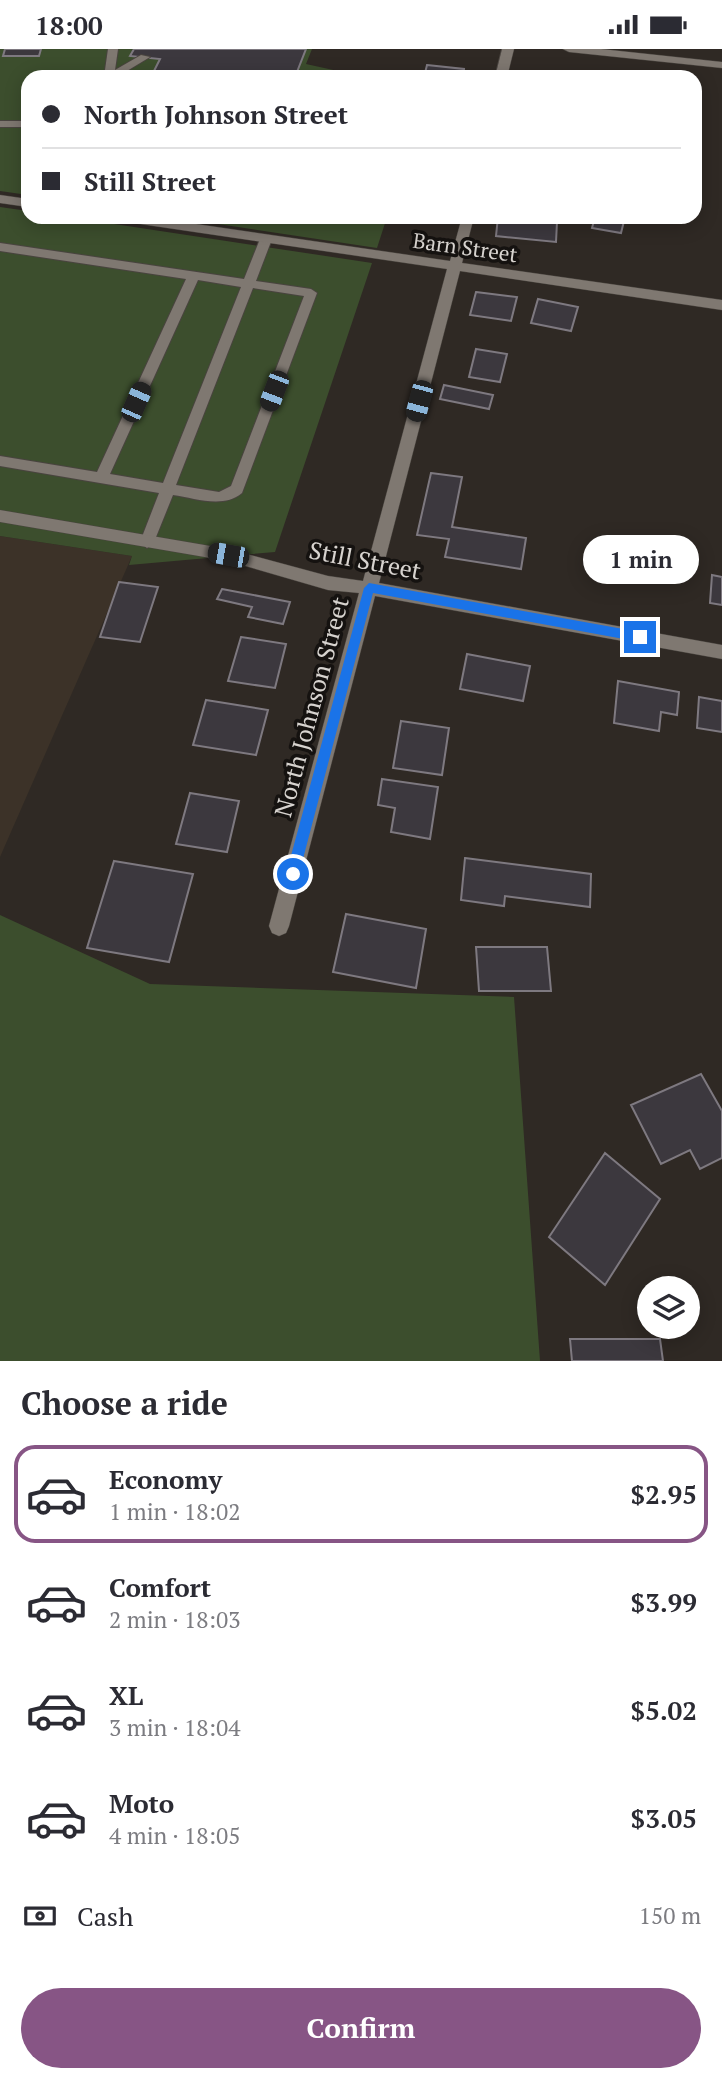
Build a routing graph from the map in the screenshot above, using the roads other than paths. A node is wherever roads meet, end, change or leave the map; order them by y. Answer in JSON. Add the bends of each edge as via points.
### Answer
{"nodes":[{"id":1,"x":114,"y":49,"type":"edge"},
{"id":2,"x":508,"y":49,"type":"edge"},
{"id":3,"x":569,"y":49,"type":"edge"},
{"id":4,"x":145,"y":57,"type":"dead end"},
{"id":5,"x":722,"y":65,"type":"edge"},
{"id":6,"x":111,"y":70,"type":"edge"},
{"id":7,"x":122,"y":70,"type":"edge"},
{"id":8,"x":504,"y":70,"type":"edge"},
{"id":9,"x":0,"y":124,"type":"edge"},
{"id":10,"x":21,"y":124,"type":"edge"},
{"id":11,"x":0,"y":199,"type":"edge"},
{"id":12,"x":21,"y":202,"type":"edge"},
{"id":13,"x":166,"y":224,"type":"edge"},
{"id":14,"x":466,"y":224,"type":"edge"},
{"id":15,"x":266,"y":239,"type":"junction"},
{"id":16,"x":0,"y":247,"type":"edge"},
{"id":17,"x":456,"y":268,"type":"junction"},
{"id":18,"x":194,"y":275,"type":"junction"},
{"id":19,"x":249,"y":283,"type":"junction"},
{"id":20,"x":722,"y":305,"type":"edge"},
{"id":21,"x":0,"y":461,"type":"edge"},
{"id":22,"x":101,"y":478,"type":"junction"},
{"id":23,"x":168,"y":489,"type":"junction"},
{"id":24,"x":0,"y":516,"type":"edge"},
{"id":25,"x":147,"y":542,"type":"junction"},
{"id":26,"x":369,"y":588,"type":"junction"},
{"id":27,"x":722,"y":652,"type":"edge"},
{"id":28,"x":279,"y":926,"type":"dead end"}],
"edges":[{"from":1,"to":6,"type":"lane"},
{"from":2,"to":8,"type":"street"},
{"from":3,"to":5,"type":"street"},
{"from":4,"to":7,"type":"lane"},
{"from":9,"to":10,"type":"lane"},
{"from":11,"to":12,"type":"street"},
{"from":13,"to":15,"type":"street","name":"Barn Street"},
{"from":14,"to":17,"type":"street","name":"North Johnson Street"},
{"from":15,"to":17,"type":"street","name":"Barn Street"},
{"from":15,"to":19,"type":"lane"},
{"from":16,"to":18,"type":"lane"},
{"from":17,"to":20,"type":"street","name":"Barn Street"},
{"from":17,"to":26,"type":"street","name":"North Johnson Street"},
{"from":18,"to":19,"type":"lane"},
{"from":18,"to":22,"type":"lane"},
{"from":19,"to":23,"type":"lane"},
{"from":19,"to":23,"type":"lane","via":[[311,293],[237,489],[219,497]]},
{"from":21,"to":22,"type":"lane"},
{"from":22,"to":23,"type":"lane"},
{"from":23,"to":25,"type":"lane"},
{"from":24,"to":25,"type":"street","name":"Still Street"},
{"from":25,"to":26,"type":"street","name":"Still Street","via":[[228,555],[328,583]]},
{"from":26,"to":27,"type":"street","name":"Still Street"},
{"from":26,"to":28,"type":"street","name":"North Johnson Street"}]}
